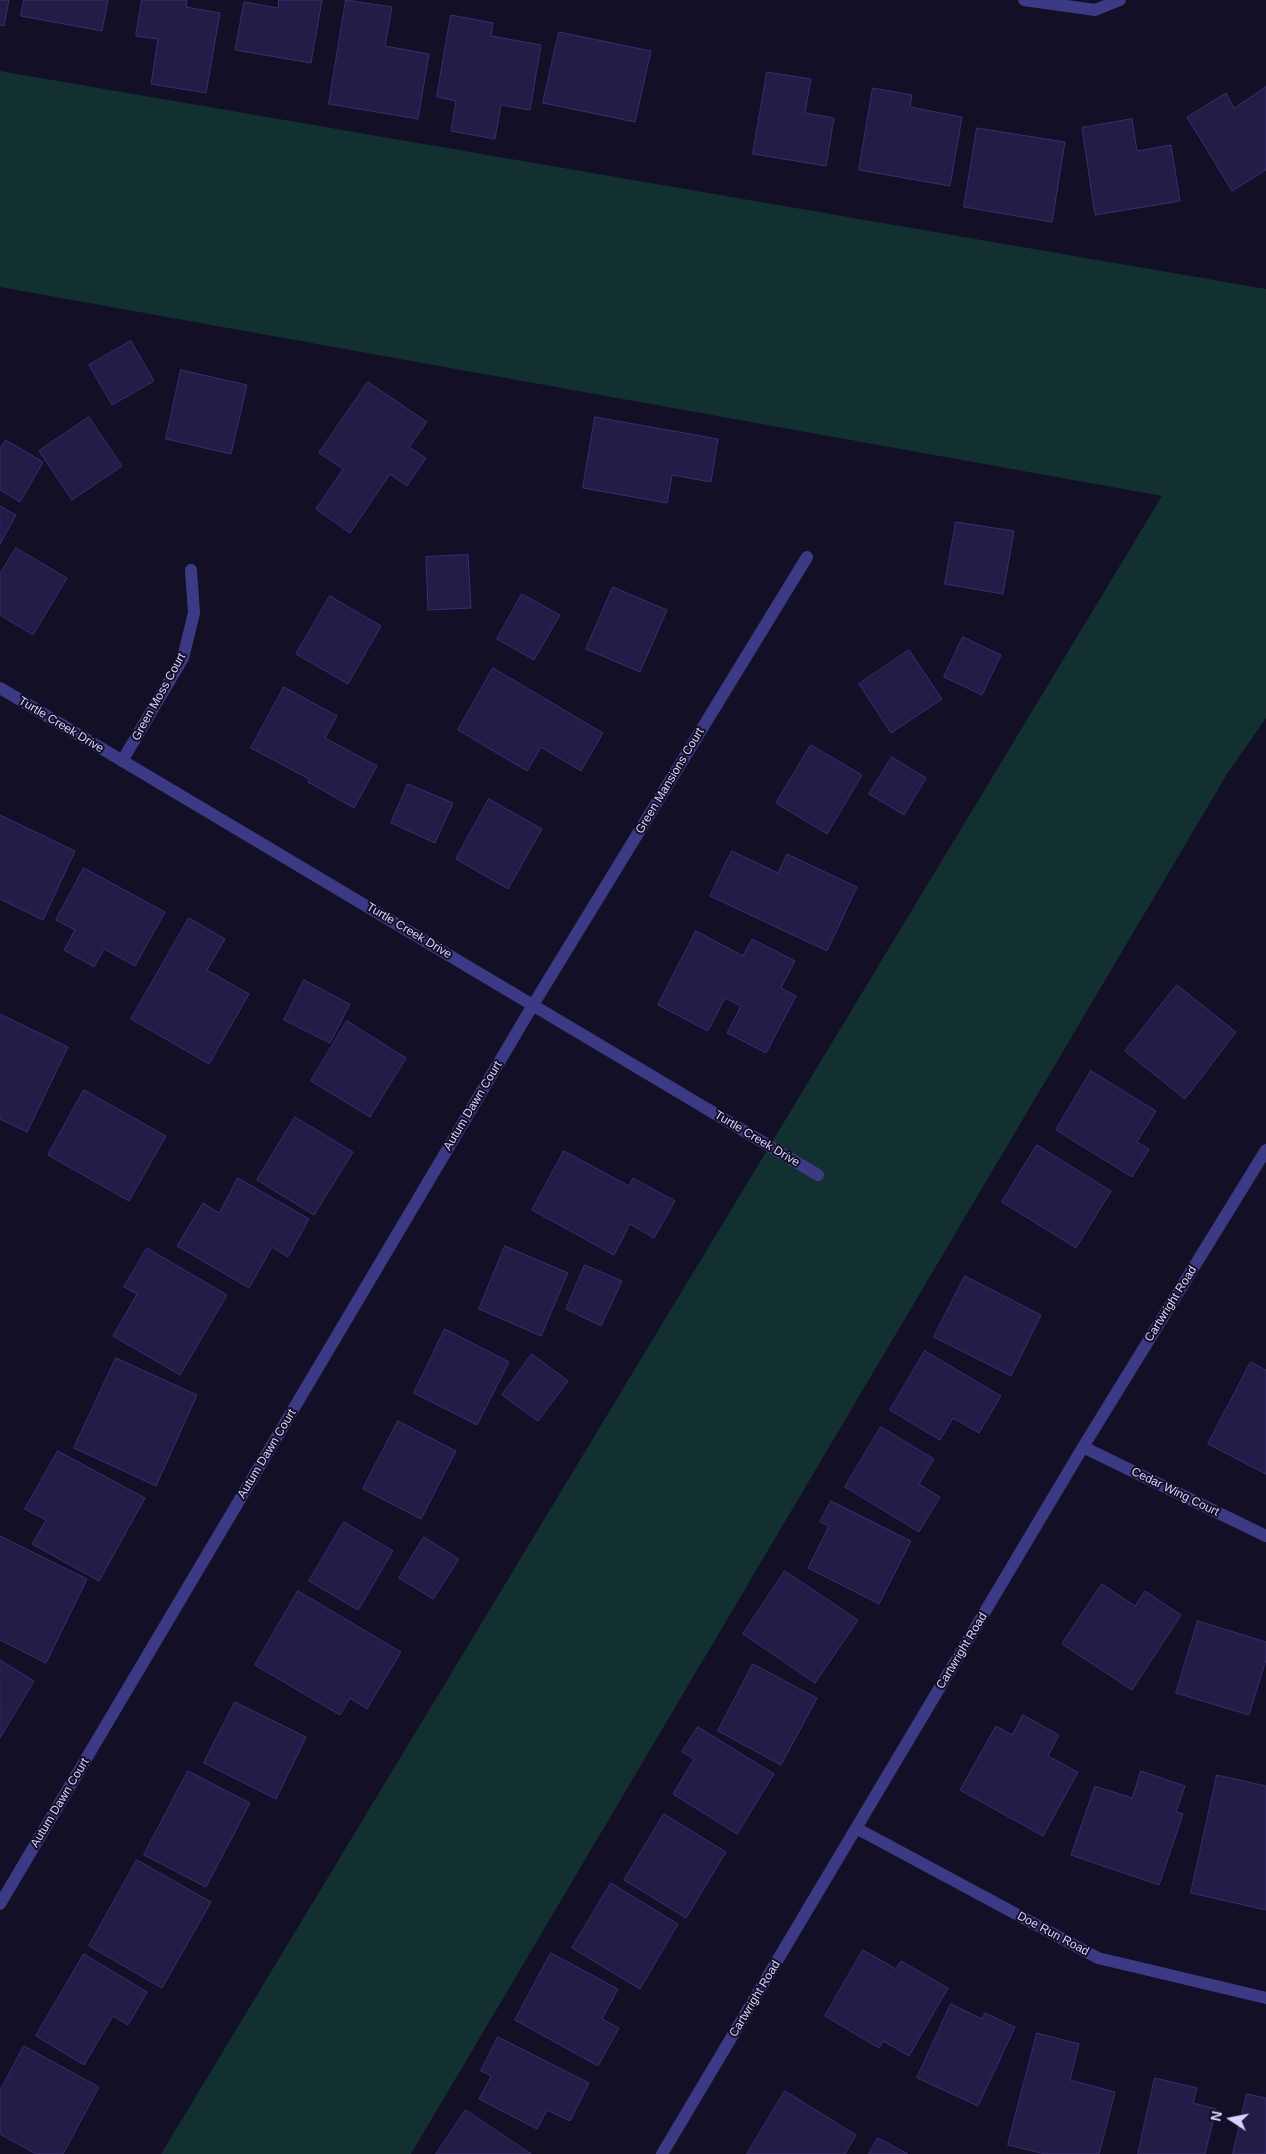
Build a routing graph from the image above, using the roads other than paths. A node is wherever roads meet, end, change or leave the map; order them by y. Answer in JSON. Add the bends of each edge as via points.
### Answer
{"nodes":[{"id":1,"x":1024,"y":0,"type":"edge"},
{"id":2,"x":1120,"y":0,"type":"edge"},
{"id":3,"x":807,"y":556,"type":"dead end"},
{"id":4,"x":192,"y":570,"type":"dead end"},
{"id":5,"x":0,"y":688,"type":"edge"},
{"id":6,"x":122,"y":762,"type":"junction"},
{"id":7,"x":533,"y":1005,"type":"junction"},
{"id":8,"x":1266,"y":1150,"type":"edge"},
{"id":9,"x":818,"y":1175,"type":"dead end"},
{"id":10,"x":1084,"y":1447,"type":"junction"},
{"id":11,"x":1266,"y":1536,"type":"edge"},
{"id":12,"x":856,"y":1828,"type":"junction"},
{"id":13,"x":0,"y":1904,"type":"edge"},
{"id":14,"x":1266,"y":1998,"type":"edge"},
{"id":15,"x":662,"y":2154,"type":"edge"}],
"edges":[{"from":1,"to":2,"type":"street","via":[[1095,10]]},
{"from":3,"to":7,"type":"street","name":"Green Mansions Court"},
{"from":4,"to":6,"type":"street","name":"Green Moss Court","via":[[194,613],[183,658]]},
{"from":5,"to":6,"type":"street","name":"Turtle Creek Drive"},
{"from":6,"to":7,"type":"street","name":"Turtle Creek Drive"},
{"from":7,"to":9,"type":"street","name":"Turtle Creek Drive"},
{"from":7,"to":13,"type":"street","name":"Autum Dawn Court"},
{"from":8,"to":10,"type":"street","name":"Cartwright Road"},
{"from":10,"to":11,"type":"street","name":"Cedar Wing Court"},
{"from":10,"to":12,"type":"street","name":"Cartwright Road"},
{"from":12,"to":14,"type":"street","name":"Doe Run Road","via":[[1098,1958]]},
{"from":12,"to":15,"type":"street","name":"Cartwright Road"}]}
